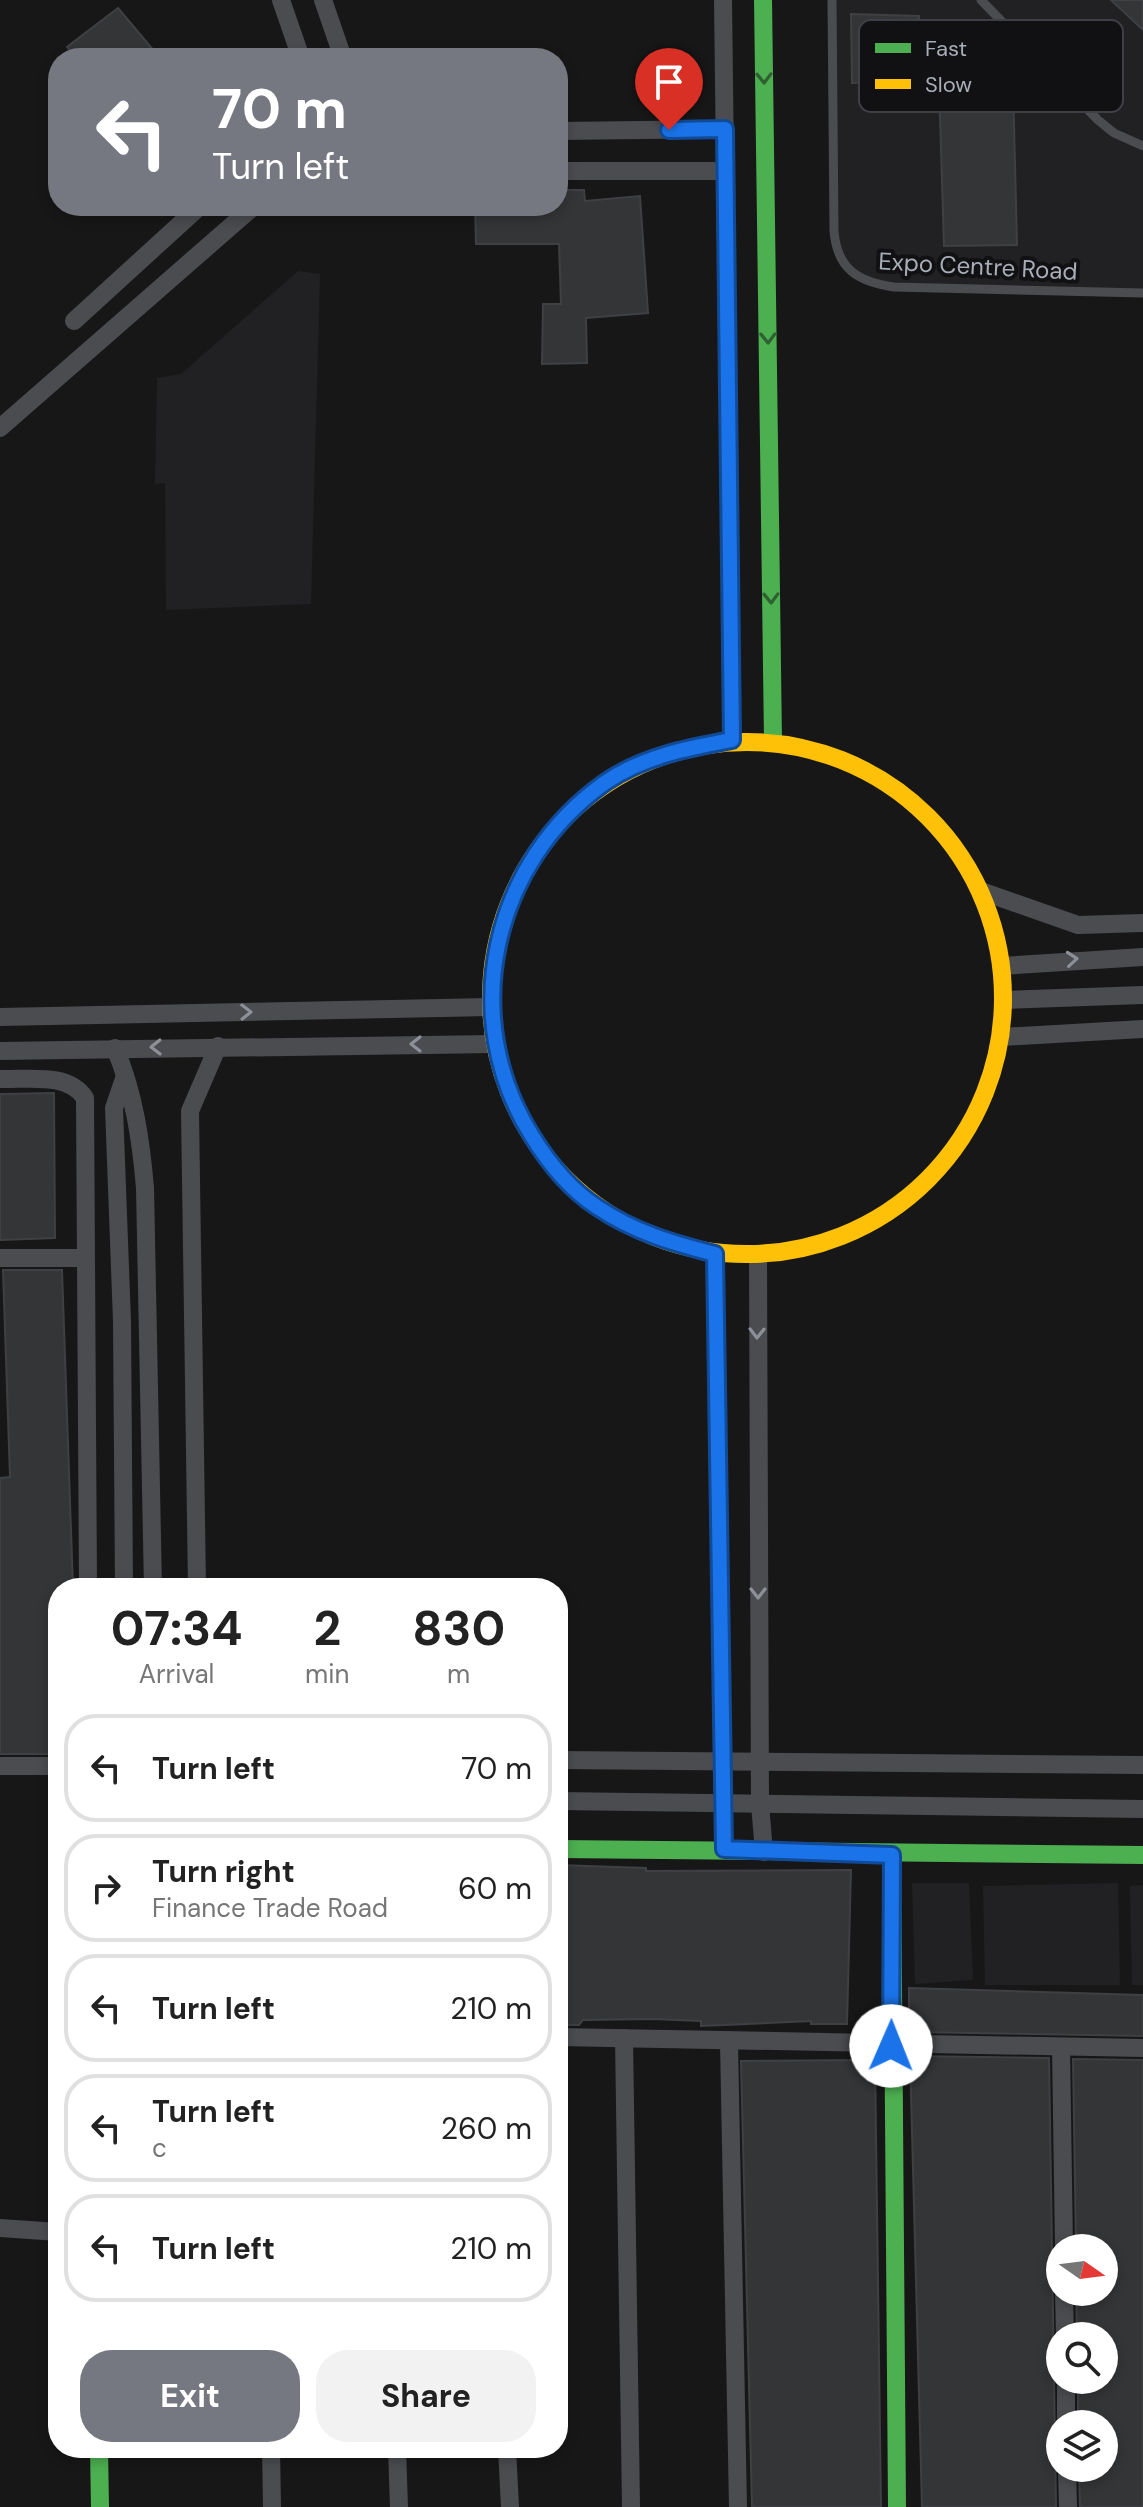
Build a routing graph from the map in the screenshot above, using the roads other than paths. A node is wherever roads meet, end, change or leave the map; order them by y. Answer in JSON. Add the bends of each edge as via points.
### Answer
{"nodes":[{"id":1,"x":281,"y":0,"type":"edge"},
{"id":2,"x":323,"y":0,"type":"edge"},
{"id":3,"x":723,"y":0,"type":"edge"},
{"id":4,"x":763,"y":0,"type":"edge"},
{"id":5,"x":832,"y":0,"type":"edge"},
{"id":6,"x":981,"y":0,"type":"edge"},
{"id":7,"x":1000,"y":20,"type":"edge"},
{"id":8,"x":298,"y":48,"type":"edge"},
{"id":9,"x":340,"y":48,"type":"edge"},
{"id":10,"x":1090,"y":112,"type":"edge"},
{"id":11,"x":725,"y":129,"type":"junction"},
{"id":12,"x":568,"y":131,"type":"edge"},
{"id":13,"x":1143,"y":146,"type":"edge"},
{"id":14,"x":568,"y":171,"type":"edge"},
{"id":15,"x":725,"y":171,"type":"junction"},
{"id":16,"x":189,"y":216,"type":"edge"},
{"id":17,"x":242,"y":216,"type":"edge"},
{"id":18,"x":1143,"y":293,"type":"edge"},
{"id":19,"x":74,"y":321,"type":"dead end"},
{"id":20,"x":1,"y":424,"type":"edge"},
{"id":21,"x":732,"y":740,"type":"junction"},
{"id":22,"x":773,"y":741,"type":"junction"},
{"id":23,"x":981,"y":891,"type":"junction"},
{"id":24,"x":1143,"y":923,"type":"edge"},
{"id":25,"x":1143,"y":957,"type":"edge"},
{"id":26,"x":1002,"y":966,"type":"junction"},
{"id":27,"x":1143,"y":995,"type":"edge"},
{"id":28,"x":1004,"y":1000,"type":"junction"},
{"id":29,"x":490,"y":1007,"type":"junction"},
{"id":30,"x":0,"y":1017,"type":"edge"},
{"id":31,"x":1143,"y":1029,"type":"edge"},
{"id":32,"x":1001,"y":1037,"type":"junction"},
{"id":33,"x":494,"y":1044,"type":"junction"},
{"id":34,"x":218,"y":1046,"type":"junction"},
{"id":35,"x":115,"y":1048,"type":"junction"},
{"id":36,"x":0,"y":1051,"type":"edge"},
{"id":37,"x":125,"y":1074,"type":"junction"},
{"id":38,"x":0,"y":1079,"type":"edge"},
{"id":39,"x":715,"y":1254,"type":"junction"},
{"id":40,"x":758,"y":1255,"type":"junction"},
{"id":41,"x":0,"y":1258,"type":"edge"},
{"id":42,"x":85,"y":1258,"type":"junction"},
{"id":43,"x":88,"y":1578,"type":"edge"},
{"id":44,"x":124,"y":1578,"type":"edge"},
{"id":45,"x":153,"y":1578,"type":"edge"},
{"id":46,"x":197,"y":1578,"type":"edge"},
{"id":47,"x":568,"y":1760,"type":"edge"},
{"id":48,"x":720,"y":1762,"type":"junction"},
{"id":49,"x":760,"y":1763,"type":"junction"},
{"id":50,"x":1143,"y":1765,"type":"edge"},
{"id":51,"x":0,"y":1766,"type":"edge"},
{"id":52,"x":48,"y":1766,"type":"edge"},
{"id":53,"x":568,"y":1801,"type":"edge"},
{"id":54,"x":721,"y":1801,"type":"junction"},
{"id":55,"x":760,"y":1804,"type":"junction"},
{"id":56,"x":1143,"y":1809,"type":"edge"},
{"id":57,"x":568,"y":1849,"type":"edge"},
{"id":58,"x":724,"y":1849,"type":"junction"},
{"id":59,"x":764,"y":1852,"type":"junction"},
{"id":60,"x":892,"y":1855,"type":"junction"},
{"id":61,"x":1143,"y":1855,"type":"edge"},
{"id":62,"x":568,"y":2037,"type":"edge"},
{"id":63,"x":624,"y":2038,"type":"junction"},
{"id":64,"x":729,"y":2042,"type":"junction"},
{"id":65,"x":891,"y":2046,"type":"junction"},
{"id":66,"x":1061,"y":2047,"type":"junction"},
{"id":67,"x":1143,"y":2048,"type":"edge"},
{"id":68,"x":0,"y":2228,"type":"edge"},
{"id":69,"x":48,"y":2231,"type":"edge"},
{"id":70,"x":1064,"y":2234,"type":"edge"},
{"id":71,"x":99,"y":2458,"type":"edge"},
{"id":72,"x":271,"y":2458,"type":"edge"},
{"id":73,"x":397,"y":2458,"type":"edge"},
{"id":74,"x":508,"y":2458,"type":"edge"},
{"id":75,"x":1067,"y":2482,"type":"edge"},
{"id":76,"x":100,"y":2507,"type":"edge"},
{"id":77,"x":272,"y":2507,"type":"edge"},
{"id":78,"x":399,"y":2507,"type":"edge"},
{"id":79,"x":510,"y":2507,"type":"edge"},
{"id":80,"x":631,"y":2507,"type":"edge"},
{"id":81,"x":738,"y":2507,"type":"edge"},
{"id":82,"x":897,"y":2507,"type":"edge"},
{"id":83,"x":1068,"y":2507,"type":"edge"}],
"edges":[{"from":1,"to":8,"type":"street"},
{"from":2,"to":9,"type":"street"},
{"from":3,"to":11,"type":"street"},
{"from":4,"to":22,"type":"street","one_way":true},
{"from":5,"to":18,"type":"lane","name":"Expo Centre Road","via":[[834,231],[835,247],[848,270],[860,279],[894,287]]},
{"from":6,"to":7,"type":"lane"},
{"from":10,"to":13,"type":"lane","via":[[1114,133]]},
{"from":11,"to":12,"type":"street"},
{"from":11,"to":15,"type":"street"},
{"from":14,"to":15,"type":"street"},
{"from":15,"to":21,"type":"street"},
{"from":16,"to":19,"type":"street"},
{"from":17,"to":20,"type":"street"},
{"from":21,"to":22,"type":"street"},
{"from":21,"to":29,"type":"street","via":[[655,758],[608,781],[557,824],[519,878],[496,941]]},
{"from":22,"to":23,"type":"street","via":[[838,756],[897,788],[946,834]]},
{"from":23,"to":24,"type":"street","via":[[1078,925]]},
{"from":23,"to":26,"type":"street"},
{"from":26,"to":25,"type":"street","one_way":true},
{"from":26,"to":28,"type":"street"},
{"from":27,"to":28,"type":"street"},
{"from":28,"to":32,"type":"street"},
{"from":30,"to":29,"type":"street","one_way":true},
{"from":29,"to":33,"type":"street"},
{"from":31,"to":32,"type":"street"},
{"from":32,"to":40,"type":"street","via":[[985,1094],[964,1133],[918,1190],[870,1224],[830,1240]]},
{"from":33,"to":34,"type":"street","one_way":true},
{"from":33,"to":39,"type":"street","via":[[513,1106],[557,1171],[595,1206],[652,1238]]},
{"from":34,"to":35,"type":"street","one_way":true},
{"from":34,"to":46,"type":"street","via":[[190,1111]]},
{"from":35,"to":36,"type":"street"},
{"from":35,"to":37,"type":"street"},
{"from":37,"to":44,"type":"street","via":[[114,1108]]},
{"from":37,"to":45,"type":"street","via":[[141,1137],[145,1188]]},
{"from":38,"to":42,"type":"street","via":[[64,1081],[77,1086],[85,1098]]},
{"from":39,"to":40,"type":"street"},
{"from":39,"to":48,"type":"street"},
{"from":40,"to":49,"type":"street","one_way":true},
{"from":41,"to":42,"type":"street"},
{"from":42,"to":43,"type":"street"},
{"from":47,"to":48,"type":"street"},
{"from":48,"to":49,"type":"street"},
{"from":48,"to":54,"type":"street"},
{"from":49,"to":50,"type":"street"},
{"from":49,"to":55,"type":"street"},
{"from":51,"to":52,"type":"street"},
{"from":53,"to":54,"type":"street"},
{"from":54,"to":55,"type":"street"},
{"from":54,"to":58,"type":"street"},
{"from":55,"to":56,"type":"street"},
{"from":55,"to":59,"type":"street"},
{"from":57,"to":58,"type":"street"},
{"from":58,"to":59,"type":"street"},
{"from":59,"to":60,"type":"street"},
{"from":60,"to":61,"type":"street"},
{"from":60,"to":65,"type":"street"},
{"from":62,"to":63,"type":"street"},
{"from":63,"to":64,"type":"street"},
{"from":63,"to":80,"type":"street"},
{"from":64,"to":65,"type":"street"},
{"from":64,"to":81,"type":"street"},
{"from":65,"to":66,"type":"street"},
{"from":65,"to":82,"type":"street"},
{"from":66,"to":67,"type":"street"},
{"from":66,"to":70,"type":"street"},
{"from":68,"to":69,"type":"street"},
{"from":71,"to":76,"type":"street"},
{"from":72,"to":77,"type":"street"},
{"from":73,"to":78,"type":"street"},
{"from":74,"to":79,"type":"street"},
{"from":75,"to":83,"type":"street"}]}
